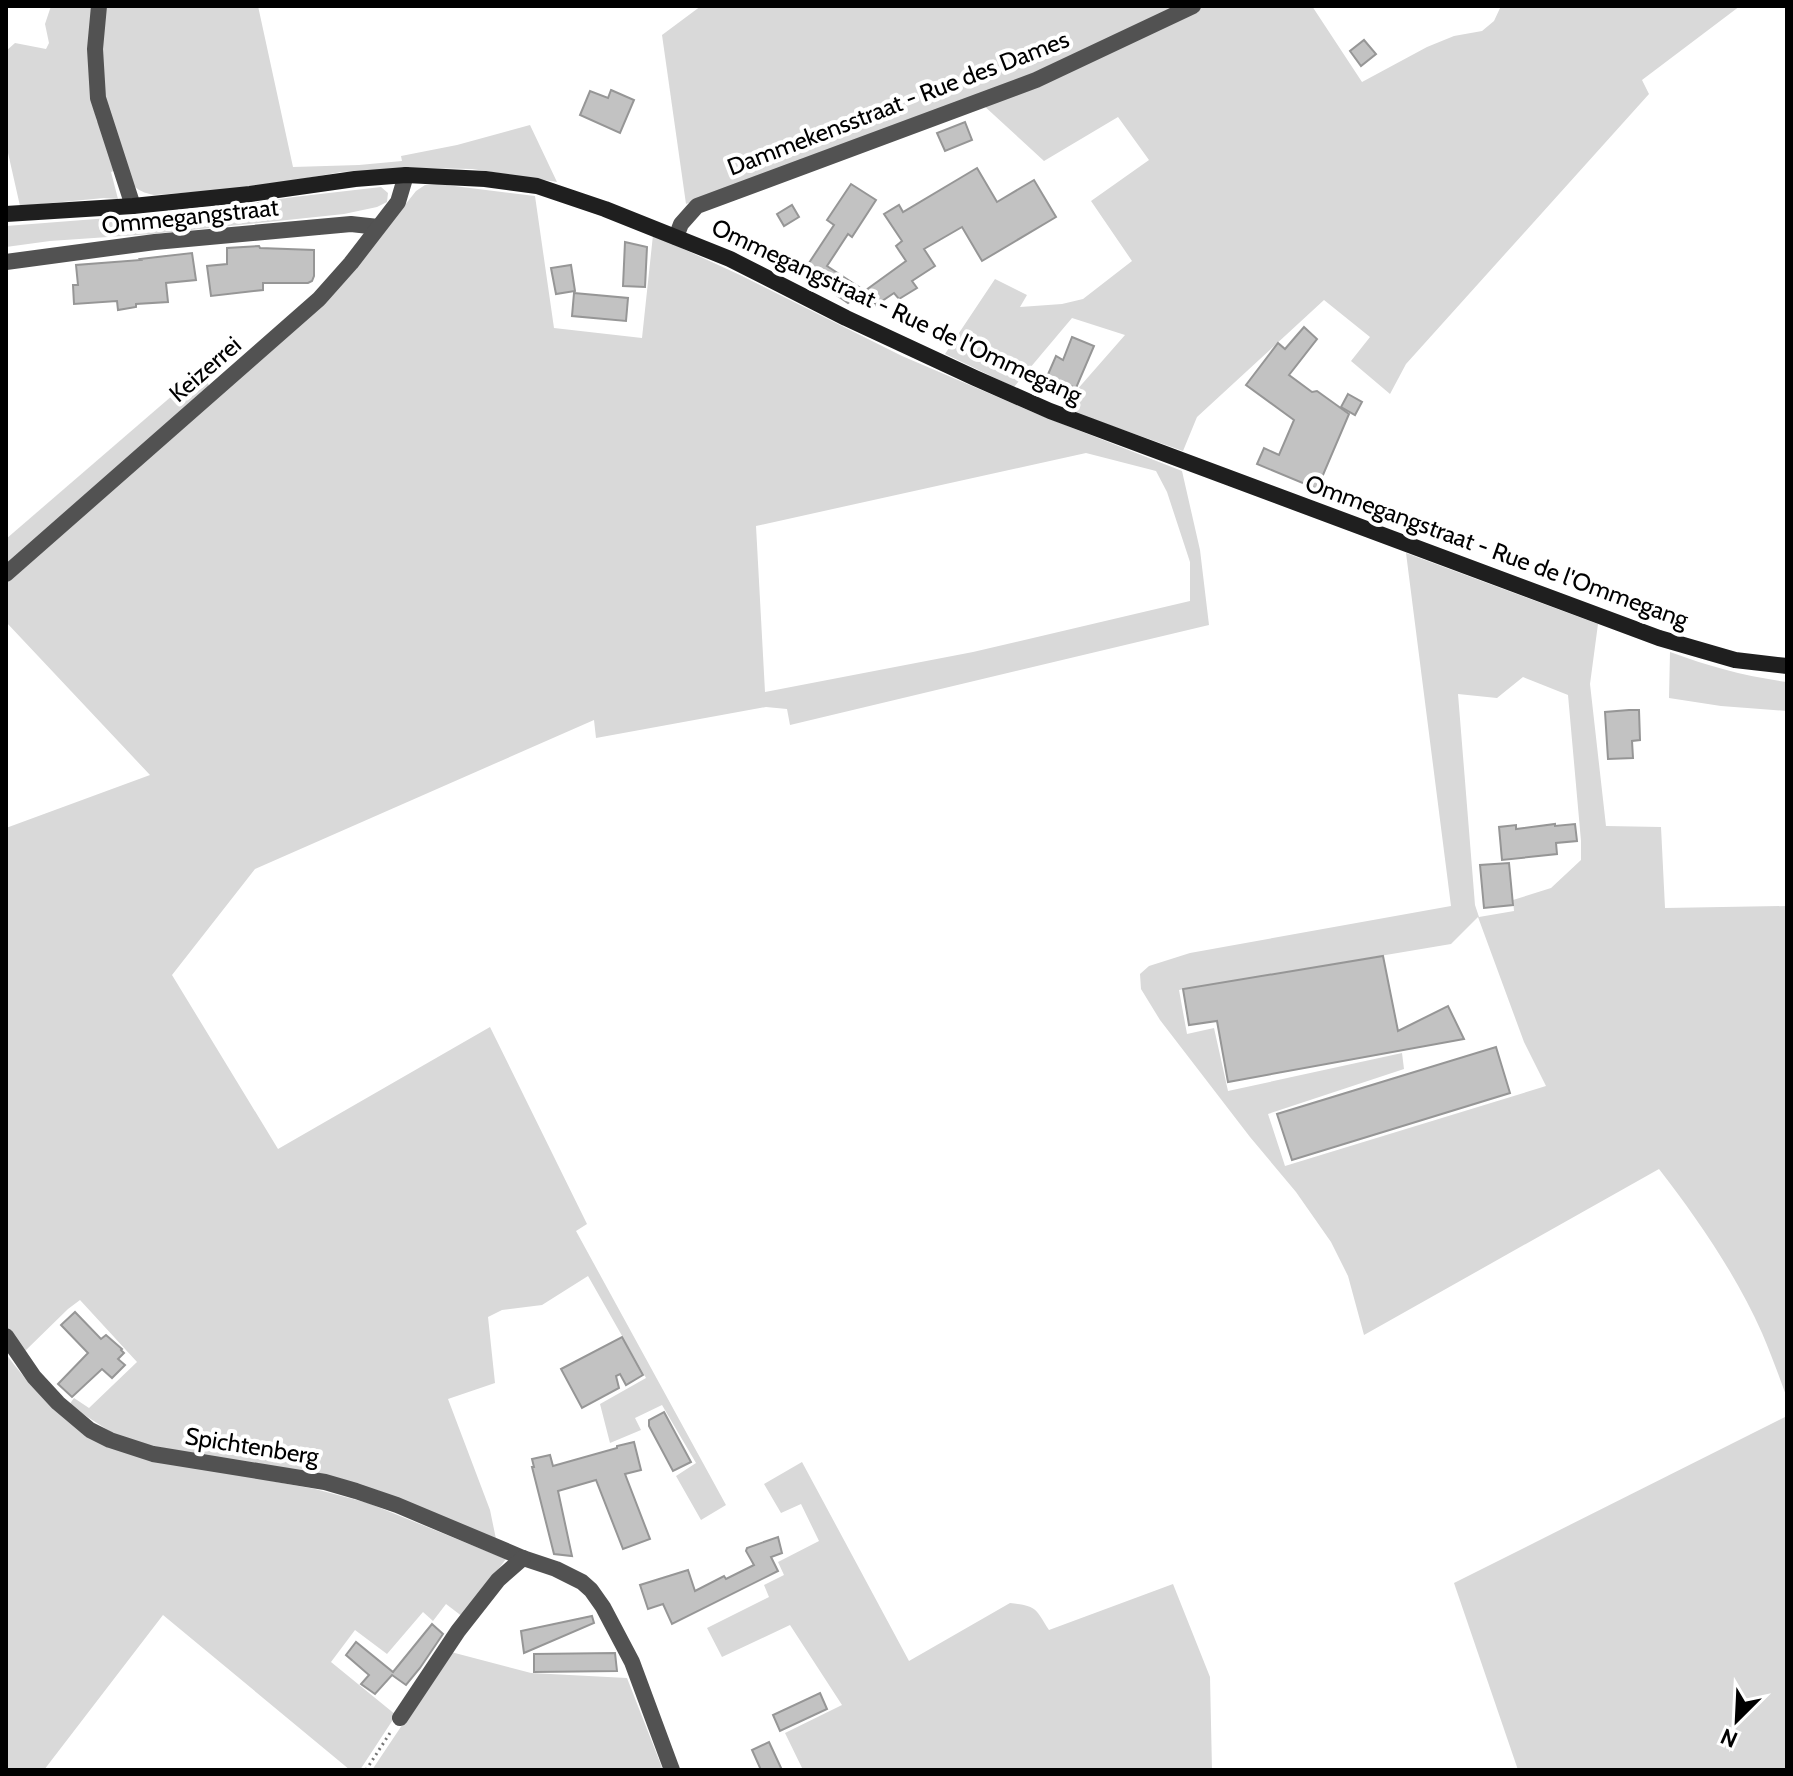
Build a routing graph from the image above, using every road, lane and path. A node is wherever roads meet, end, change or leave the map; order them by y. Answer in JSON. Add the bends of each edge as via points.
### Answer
{"nodes":[{"id":1,"x":99,"y":6,"type":"edge"},
{"id":2,"x":1193,"y":6,"type":"edge"},
{"id":3,"x":406,"y":175,"type":"junction"},
{"id":4,"x":133,"y":206,"type":"junction"},
{"id":5,"x":6,"y":214,"type":"edge"},
{"id":6,"x":378,"y":227,"type":"junction"},
{"id":7,"x":676,"y":237,"type":"junction"},
{"id":8,"x":6,"y":262,"type":"edge"},
{"id":9,"x":6,"y":574,"type":"edge"},
{"id":10,"x":1787,"y":666,"type":"edge"},
{"id":11,"x":6,"y":1336,"type":"edge"},
{"id":12,"x":523,"y":1558,"type":"junction"},
{"id":13,"x":400,"y":1718,"type":"joint"},
{"id":14,"x":366,"y":1770,"type":"edge"},
{"id":15,"x":672,"y":1770,"type":"edge"}],
"edges":[{"from":1,"to":4,"type":"street","via":[[98,98]]},
{"from":2,"to":7,"type":"street","name":"Dammekensstraat - Rue des Dames","via":[[1036,80],[697,206]]},
{"from":3,"to":4,"type":"main road","name":"Ommegangstraat - Rue de l'Ommegang"},
{"from":3,"to":6,"type":"street","name":"Keizerrei","via":[[398,202]]},
{"from":3,"to":7,"type":"main road","name":"Ommegangstraat - Rue de l'Ommegang","via":[[537,186]]},
{"from":4,"to":5,"type":"main road","name":"Ommegangstraat - Rue de l'Ommegang"},
{"from":6,"to":8,"type":"street","name":"Ommegangstraat","via":[[351,224],[155,242]]},
{"from":6,"to":9,"type":"street","name":"Keizerrei","via":[[311,308]]},
{"from":7,"to":10,"type":"main road","name":"Ommegangstraat - Rue de l'Ommegang","via":[[1050,411],[1659,638],[1735,660]]},
{"from":11,"to":12,"type":"street","name":"Spichtenberg","via":[[58,1403],[110,1440],[153,1454],[325,1482],[397,1505]]},
{"from":12,"to":13,"type":"street","via":[[498,1580],[458,1631]]},
{"from":12,"to":15,"type":"street","name":"Spichtenberg","via":[[573,1577],[591,1590],[632,1662]]},
{"from":13,"to":14,"type":"path"}]}
